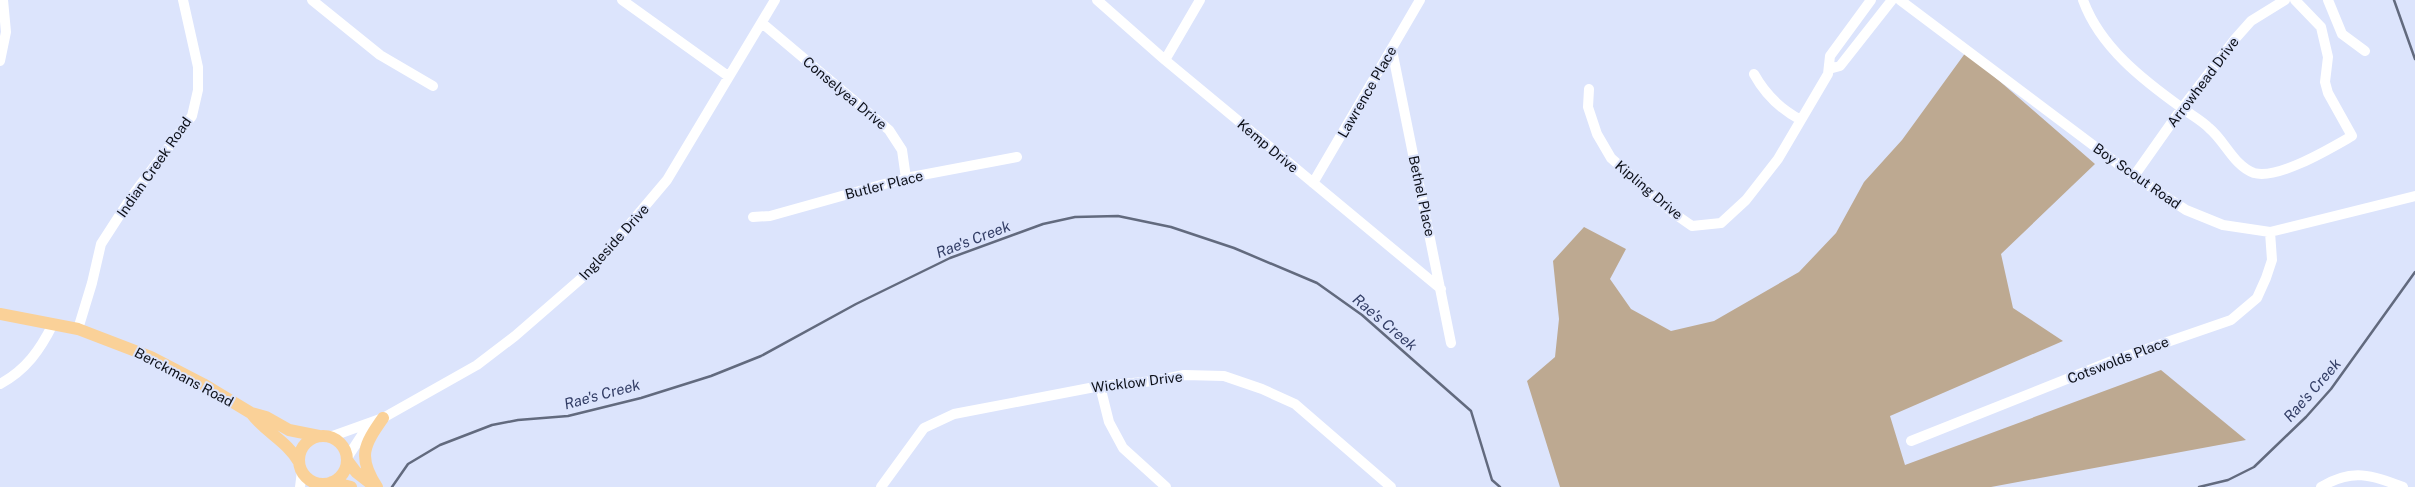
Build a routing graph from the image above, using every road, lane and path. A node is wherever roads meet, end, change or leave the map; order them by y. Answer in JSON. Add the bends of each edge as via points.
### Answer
{"nodes":[{"id":1,"x":3,"y":0,"type":"edge"},
{"id":2,"x":183,"y":0,"type":"edge"},
{"id":3,"x":312,"y":0,"type":"edge"},
{"id":4,"x":622,"y":0,"type":"edge"},
{"id":5,"x":775,"y":0,"type":"edge"},
{"id":6,"x":1097,"y":0,"type":"edge"},
{"id":7,"x":1200,"y":0,"type":"edge"},
{"id":8,"x":1420,"y":0,"type":"edge"},
{"id":9,"x":1871,"y":0,"type":"edge"},
{"id":10,"x":1892,"y":0,"type":"edge"},
{"id":11,"x":1900,"y":0,"type":"edge"},
{"id":12,"x":2083,"y":0,"type":"edge"},
{"id":13,"x":2285,"y":0,"type":"edge"},
{"id":14,"x":2295,"y":0,"type":"edge"},
{"id":15,"x":2328,"y":0,"type":"edge"},
{"id":16,"x":762,"y":23,"type":"junction"},
{"id":17,"x":1392,"y":50,"type":"junction"},
{"id":18,"x":2365,"y":51,"type":"dead end"},
{"id":19,"x":1165,"y":60,"type":"junction"},
{"id":20,"x":0,"y":61,"type":"edge"},
{"id":21,"x":1829,"y":70,"type":"junction"},
{"id":22,"x":1754,"y":74,"type":"dead end"},
{"id":23,"x":728,"y":76,"type":"junction"},
{"id":24,"x":433,"y":86,"type":"dead end"},
{"id":25,"x":1589,"y":89,"type":"dead end"},
{"id":26,"x":2182,"y":108,"type":"junction"},
{"id":27,"x":1801,"y":120,"type":"junction"},
{"id":28,"x":1017,"y":157,"type":"dead end"},
{"id":29,"x":2134,"y":176,"type":"junction"},
{"id":30,"x":906,"y":178,"type":"junction"},
{"id":31,"x":1313,"y":184,"type":"junction"},
{"id":32,"x":2415,"y":196,"type":"edge"},
{"id":33,"x":753,"y":217,"type":"dead end"},
{"id":34,"x":2270,"y":232,"type":"junction"},
{"id":35,"x":1441,"y":289,"type":"junction"},
{"id":36,"x":0,"y":314,"type":"edge"},
{"id":37,"x":53,"y":324,"type":"junction"},
{"id":38,"x":78,"y":329,"type":"junction"},
{"id":39,"x":1451,"y":343,"type":"dead end"},
{"id":40,"x":0,"y":384,"type":"edge"},
{"id":41,"x":1100,"y":386,"type":"junction"},
{"id":42,"x":251,"y":414,"type":"junction"},
{"id":43,"x":384,"y":418,"type":"junction"},
{"id":44,"x":325,"y":436,"type":"junction"},
{"id":45,"x":1911,"y":441,"type":"dead end"},
{"id":46,"x":347,"y":459,"type":"junction"},
{"id":47,"x":300,"y":467,"type":"junction"},
{"id":48,"x":324,"y":484,"type":"edge"},
{"id":49,"x":300,"y":487,"type":"edge"},
{"id":50,"x":351,"y":487,"type":"edge"},
{"id":51,"x":376,"y":487,"type":"edge"},
{"id":52,"x":881,"y":487,"type":"edge"},
{"id":53,"x":1166,"y":487,"type":"edge"},
{"id":54,"x":1392,"y":487,"type":"edge"},
{"id":55,"x":2321,"y":487,"type":"edge"},
{"id":56,"x":2403,"y":487,"type":"edge"}],
"edges":[{"from":1,"to":20,"type":"street","via":[[6,32]]},
{"from":2,"to":38,"type":"street","name":"Indian Creek Road","via":[[198,67],[198,90],[192,116],[132,196],[101,244]]},
{"from":3,"to":24,"type":"street","via":[[380,55]]},
{"from":4,"to":23,"type":"street"},
{"from":5,"to":16,"type":"street","name":"Ingleside Drive"},
{"from":6,"to":19,"type":"street","name":"Kemp Drive"},
{"from":7,"to":19,"type":"street"},
{"from":8,"to":17,"type":"street","name":"Lawrence Place"},
{"from":9,"to":21,"type":"street","name":"Kipling Drive","via":[[1830,56]]},
{"from":10,"to":21,"type":"street","name":"Kipling Drive","via":[[1840,66]]},
{"from":11,"to":29,"type":"street","name":"Boy Scout Road"},
{"from":12,"to":26,"type":"street","via":[[2096,26],[2133,71]]},
{"from":13,"to":26,"type":"street","name":"Arrowhead Drive","via":[[2251,22]]},
{"from":14,"to":26,"type":"street","via":[[2321,27],[2328,57],[2324,82],[2352,136],[2275,173],[2255,173],[2240,165],[2213,131]]},
{"from":15,"to":18,"type":"street","via":[[2342,34]]},
{"from":16,"to":23,"type":"street","name":"Ingleside Drive"},
{"from":16,"to":30,"type":"street","name":"Conselyea Drive","via":[[889,130],[902,150]]},
{"from":17,"to":31,"type":"street","name":"Lawrence Place"},
{"from":17,"to":35,"type":"street","name":"Bethel Place"},
{"from":19,"to":31,"type":"street","name":"Kemp Drive"},
{"from":21,"to":27,"type":"street","name":"Kipling Drive"},
{"from":22,"to":27,"type":"street","via":[[1764,92],[1788,114]]},
{"from":23,"to":43,"type":"street","name":"Ingleside Drive","via":[[667,180],[591,270],[477,365]]},
{"from":25,"to":27,"type":"street","name":"Kipling Drive","via":[[1588,107],[1597,134],[1611,158],[1692,226],[1721,222],[1746,200],[1778,159]]},
{"from":26,"to":29,"type":"street","name":"Arrowhead Drive"},
{"from":28,"to":30,"type":"street","name":"Butler Place"},
{"from":29,"to":34,"type":"street","name":"Boy Scout Road","via":[[2186,210],[2223,225]]},
{"from":30,"to":33,"type":"street","name":"Butler Place","via":[[770,216]]},
{"from":31,"to":35,"type":"street","name":"Kemp Drive"},
{"from":32,"to":34,"type":"street","name":"Boy Scout Road"},
{"from":34,"to":45,"type":"street","name":"Cotswolds Place","via":[[2272,260],[2263,285],[2257,298],[2231,320],[2112,361]]},
{"from":35,"to":39,"type":"street","name":"Bethel Place"},
{"from":36,"to":37,"type":"main road","name":"Berckmans Road"},
{"from":37,"to":38,"type":"main road","name":"Berckmans Road"},
{"from":37,"to":40,"type":"street","via":[[40,350],[20,372]]},
{"from":38,"to":42,"type":"main road","name":"Berckmans Road","via":[[151,357]]},
{"from":41,"to":52,"type":"street","name":"Wicklow Drive","via":[[954,414],[924,428]]},
{"from":41,"to":53,"type":"street","via":[[1110,422],[1123,448]]},
{"from":41,"to":54,"type":"street","name":"Wicklow Drive","via":[[1154,382],[1184,375],[1224,376],[1262,389],[1295,404]]},
{"from":42,"to":44,"type":"main road","name":"Berckmans Road","via":[[266,417],[289,430]]},
{"from":42,"to":47,"type":"main road","name":"Berckmans Road","via":[[260,426],[284,442]]},
{"from":43,"to":44,"type":"street","name":"Ingleside Drive"},
{"from":43,"to":46,"type":"street","name":"Ingleside Drive","via":[[362,435]]},
{"from":43,"to":51,"type":"main road","via":[[370,436],[364,451],[366,468]]},
{"from":44,"to":46,"type":"main road","via":[[340,443]]},
{"from":44,"to":47,"type":"main road","via":[[306,442],[301,449]]},
{"from":46,"to":48,"type":"main road","via":[[342,474]]},
{"from":46,"to":51,"type":"main road","via":[[356,472]]},
{"from":47,"to":48,"type":"main road","via":[[313,482]]},
{"from":47,"to":49,"type":"street"},
{"from":48,"to":50,"type":"main road"},
{"from":55,"to":56,"type":"street","via":[[2346,475],[2359,474]]}]}
